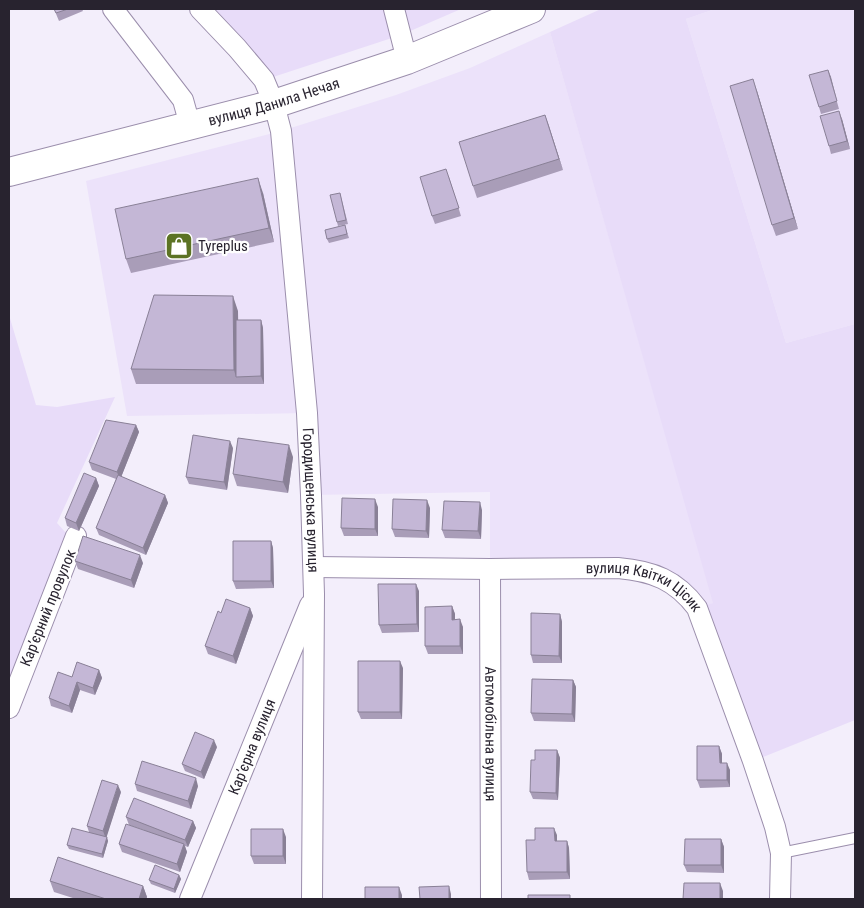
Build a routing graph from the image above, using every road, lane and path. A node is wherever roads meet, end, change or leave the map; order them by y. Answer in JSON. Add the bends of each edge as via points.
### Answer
{"nodes":[{"id":1,"x":114,"y":9,"type":"edge"},
{"id":2,"x":200,"y":9,"type":"edge"},
{"id":3,"x":394,"y":9,"type":"edge"},
{"id":4,"x":531,"y":9,"type":"edge"},
{"id":5,"x":407,"y":60,"type":"junction"},
{"id":6,"x":274,"y":104,"type":"junction"},
{"id":7,"x":190,"y":125,"type":"junction"},
{"id":8,"x":9,"y":172,"type":"edge"},
{"id":9,"x":76,"y":536,"type":"dead end"},
{"id":10,"x":314,"y":567,"type":"junction"},
{"id":11,"x":490,"y":569,"type":"junction"},
{"id":12,"x":314,"y":594,"type":"junction"},
{"id":13,"x":9,"y":708,"type":"edge"},
{"id":14,"x":855,"y":838,"type":"edge"},
{"id":15,"x":781,"y":854,"type":"junction"},
{"id":16,"x":190,"y":899,"type":"edge"},
{"id":17,"x":312,"y":899,"type":"edge"},
{"id":18,"x":491,"y":899,"type":"edge"},
{"id":19,"x":780,"y":899,"type":"edge"}],
"edges":[{"from":1,"to":7,"type":"street","via":[[183,100]]},
{"from":2,"to":6,"type":"street","name":"Городищенська вулиця","via":[[264,80]]},
{"from":3,"to":5,"type":"street"},
{"from":4,"to":5,"type":"main road","name":"вулиця Данила Нечая"},
{"from":5,"to":6,"type":"main road","name":"вулиця Данила Нечая"},
{"from":6,"to":7,"type":"main road","name":"вулиця Данила Нечая"},
{"from":6,"to":10,"type":"street","name":"Городищенська вулиця","via":[[282,131],[307,413]]},
{"from":7,"to":8,"type":"main road","name":"вулиця Данила Нечая"},
{"from":9,"to":13,"type":"street","name":"Карʼєрний провулок"},
{"from":10,"to":11,"type":"street","name":"вулиця Квітки Цісик"},
{"from":10,"to":12,"type":"street","name":"Городищенська вулиця"},
{"from":11,"to":15,"type":"street","name":"вулиця Квітки Цісик","via":[[632,569],[661,578],[688,596],[697,608],[743,734]]},
{"from":11,"to":18,"type":"street","name":"Автомобільна вулиця"},
{"from":12,"to":16,"type":"street","name":"Карʼєрна вулиця"},
{"from":12,"to":17,"type":"street","name":"Городищенська вулиця"},
{"from":14,"to":15,"type":"lane"},
{"from":15,"to":19,"type":"street","name":"вулиця Квітки Цісик"}]}
